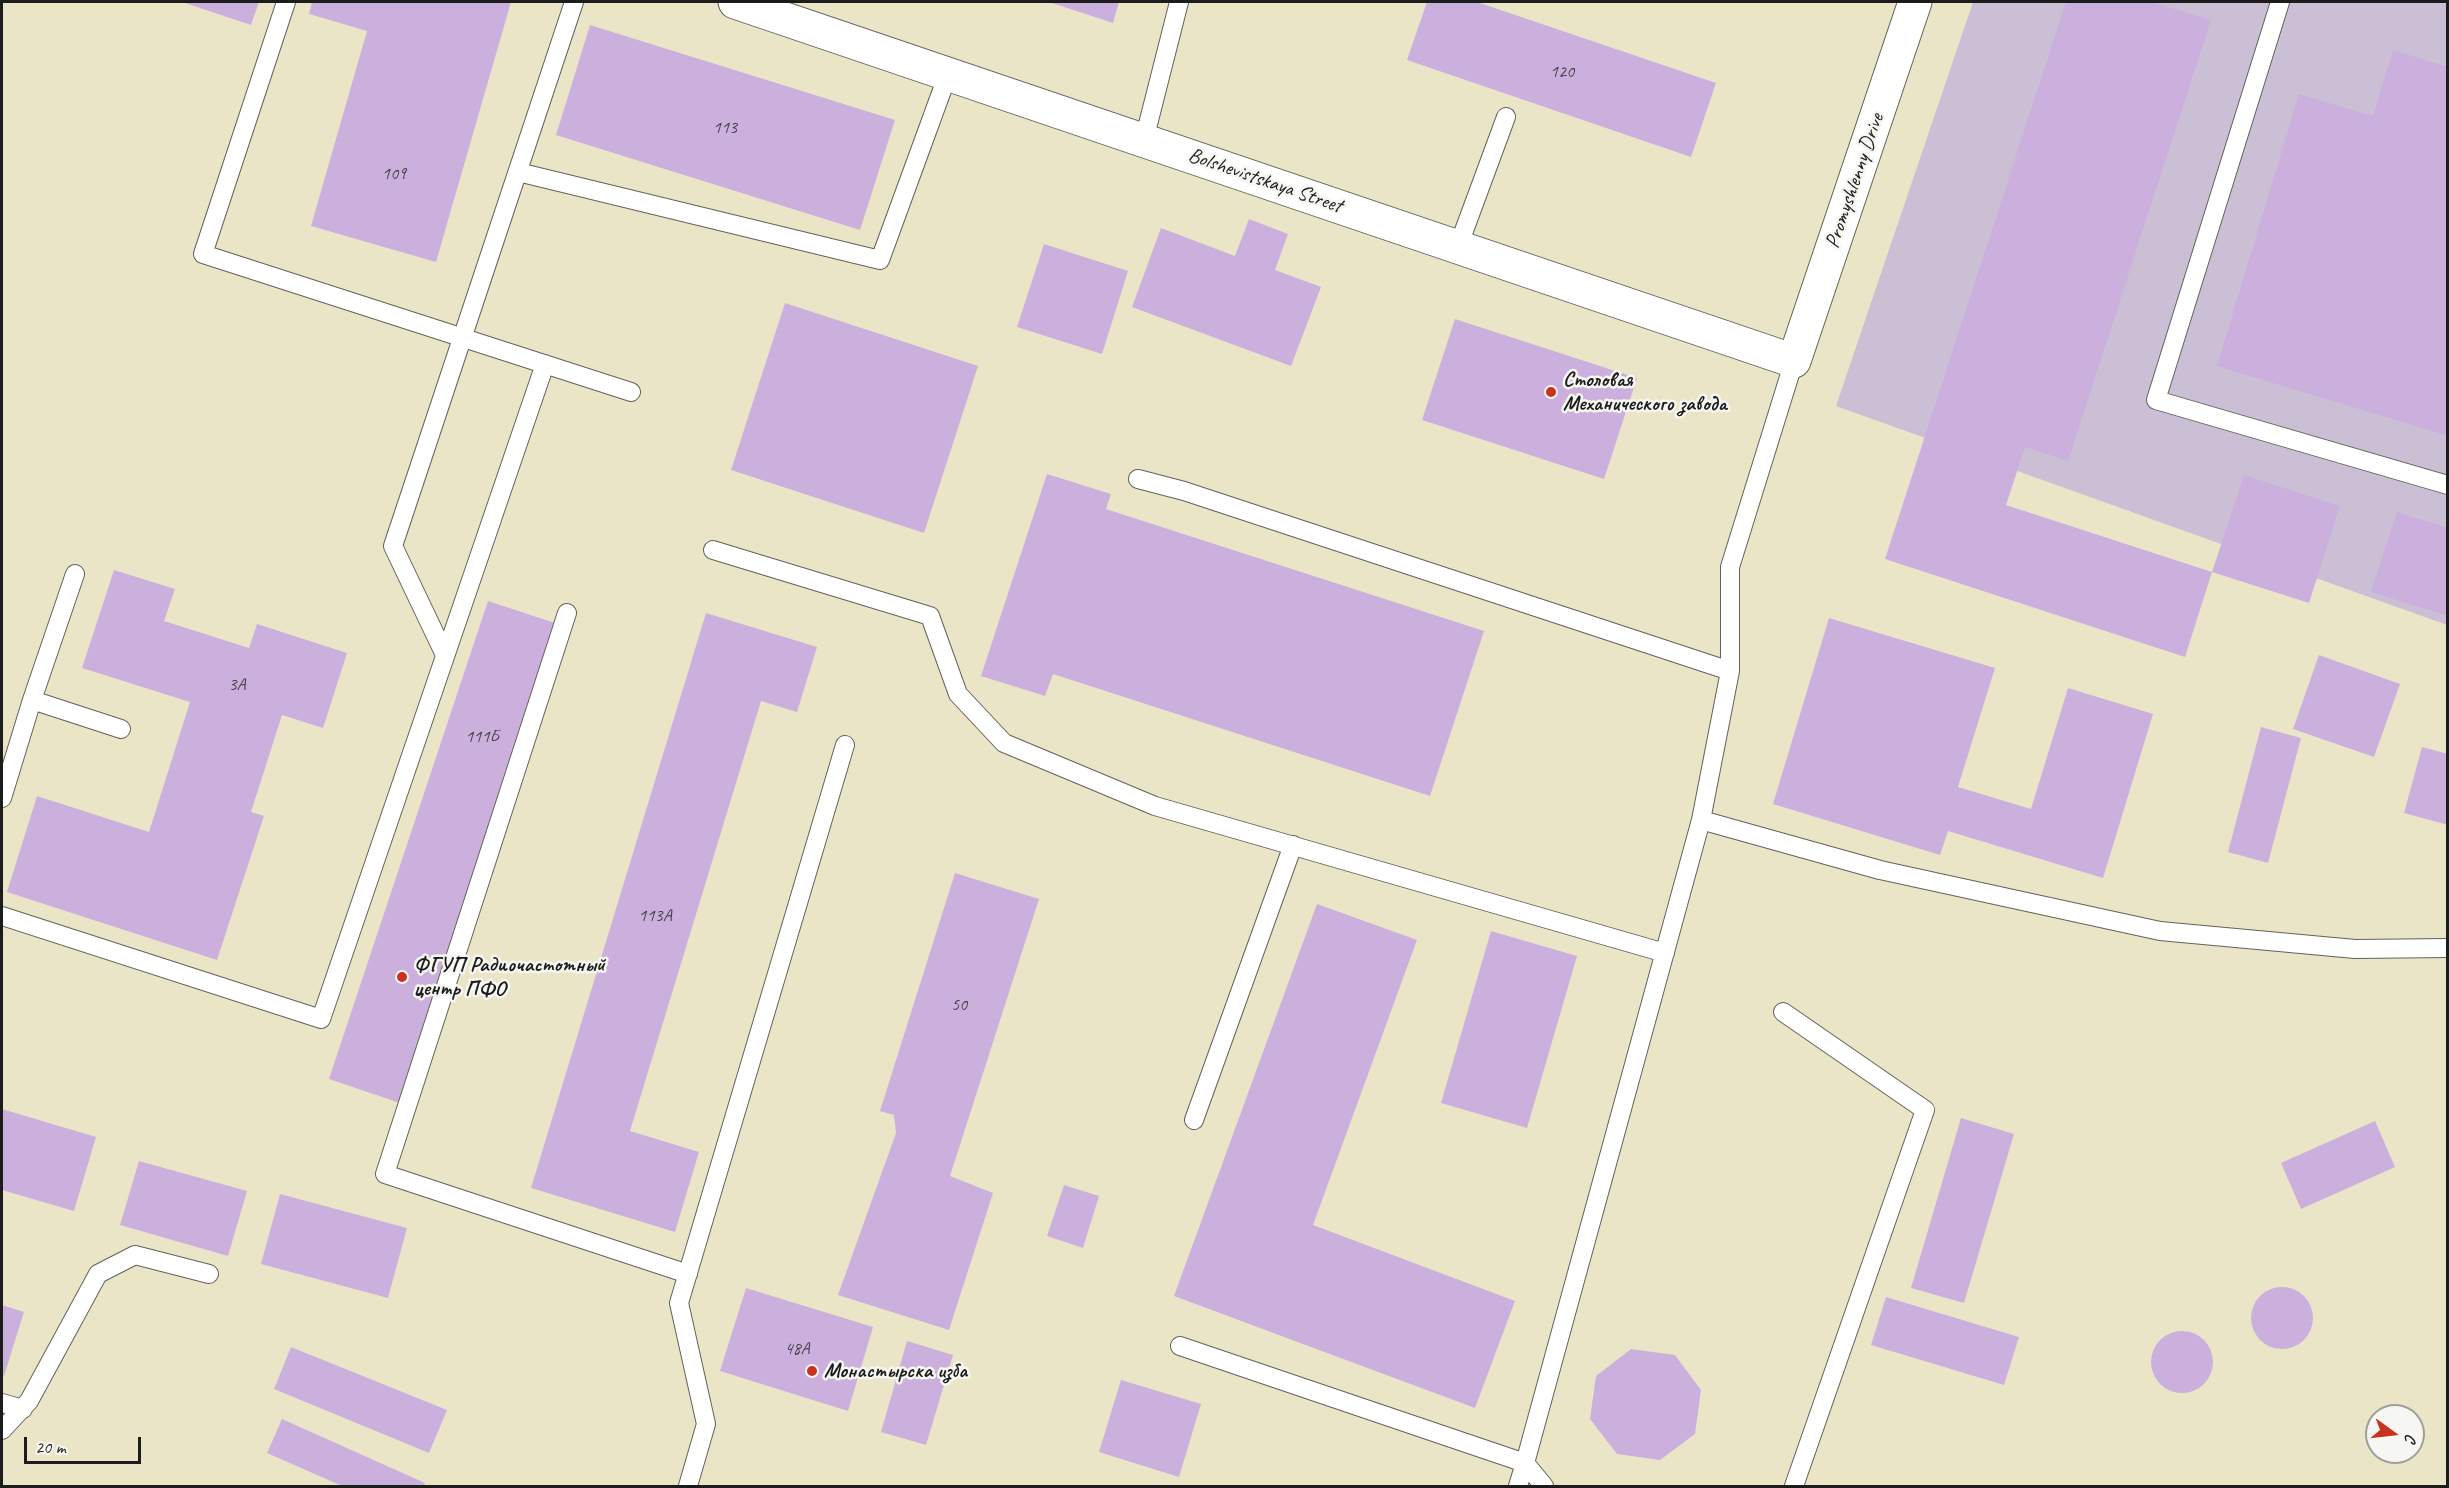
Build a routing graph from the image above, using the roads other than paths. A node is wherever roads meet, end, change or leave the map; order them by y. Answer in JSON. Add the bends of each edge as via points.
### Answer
{"nodes":[{"id":1,"x":286,"y":2,"type":"edge"},
{"id":2,"x":574,"y":2,"type":"edge"},
{"id":3,"x":735,"y":2,"type":"edge"},
{"id":4,"x":1179,"y":2,"type":"edge"},
{"id":5,"x":1915,"y":2,"type":"edge"},
{"id":6,"x":2280,"y":2,"type":"edge"},
{"id":7,"x":948,"y":74,"type":"junction"},
{"id":8,"x":1506,"y":117,"type":"dead end"},
{"id":9,"x":1144,"y":140,"type":"junction"},
{"id":10,"x":518,"y":172,"type":"junction"},
{"id":11,"x":1458,"y":247,"type":"junction"},
{"id":12,"x":463,"y":337,"type":"junction"},
{"id":13,"x":1794,"y":361,"type":"junction"},
{"id":14,"x":545,"y":364,"type":"junction"},
{"id":15,"x":632,"y":392,"type":"dead end"},
{"id":16,"x":1138,"y":479,"type":"dead end"},
{"id":17,"x":2448,"y":485,"type":"edge"},
{"id":18,"x":713,"y":550,"type":"dead end"},
{"id":19,"x":75,"y":574,"type":"dead end"},
{"id":20,"x":567,"y":614,"type":"dead end"},
{"id":21,"x":445,"y":655,"type":"junction"},
{"id":22,"x":1730,"y":671,"type":"junction"},
{"id":23,"x":32,"y":700,"type":"junction"},
{"id":24,"x":121,"y":729,"type":"dead end"},
{"id":25,"x":845,"y":745,"type":"dead end"},
{"id":26,"x":2,"y":798,"type":"edge"},
{"id":27,"x":1701,"y":820,"type":"junction"},
{"id":28,"x":1293,"y":845,"type":"junction"},
{"id":29,"x":2,"y":916,"type":"edge"},
{"id":30,"x":2448,"y":948,"type":"edge"},
{"id":31,"x":1665,"y":953,"type":"junction"},
{"id":32,"x":1783,"y":1012,"type":"dead end"},
{"id":33,"x":1194,"y":1120,"type":"dead end"},
{"id":34,"x":208,"y":1274,"type":"dead end"},
{"id":35,"x":688,"y":1274,"type":"junction"},
{"id":36,"x":1180,"y":1346,"type":"dead end"},
{"id":37,"x":2,"y":1403,"type":"edge"},
{"id":38,"x":23,"y":1409,"type":"junction"},
{"id":39,"x":2,"y":1430,"type":"edge"},
{"id":40,"x":1524,"y":1463,"type":"junction"},
{"id":41,"x":688,"y":1486,"type":"edge"},
{"id":42,"x":1518,"y":1486,"type":"edge"},
{"id":43,"x":1544,"y":1486,"type":"edge"},
{"id":44,"x":1794,"y":1486,"type":"edge"}],
"edges":[{"from":1,"to":12,"type":"lane","via":[[203,254]]},
{"from":2,"to":10,"type":"lane"},
{"from":3,"to":7,"type":"street","name":"Bolshevistskaya Street"},
{"from":4,"to":9,"type":"lane"},
{"from":5,"to":13,"type":"street","name":"Promyshlenny Drive"},
{"from":6,"to":17,"type":"lane","via":[[2156,400]]},
{"from":7,"to":9,"type":"street","name":"Bolshevistskaya Street"},
{"from":7,"to":10,"type":"lane","via":[[880,260]]},
{"from":8,"to":11,"type":"lane"},
{"from":9,"to":11,"type":"street","name":"Bolshevistskaya Street"},
{"from":10,"to":12,"type":"lane"},
{"from":11,"to":13,"type":"street","name":"Bolshevistskaya Street"},
{"from":12,"to":14,"type":"lane"},
{"from":12,"to":21,"type":"lane","via":[[393,546]]},
{"from":13,"to":22,"type":"lane","via":[[1730,567]]},
{"from":14,"to":15,"type":"lane"},
{"from":14,"to":21,"type":"lane"},
{"from":16,"to":22,"type":"lane","via":[[1184,490]]},
{"from":18,"to":28,"type":"lane","via":[[930,616],[958,694],[1004,743],[1155,806]]},
{"from":19,"to":23,"type":"lane"},
{"from":20,"to":35,"type":"lane","via":[[385,1174]]},
{"from":21,"to":29,"type":"lane","via":[[321,1019]]},
{"from":22,"to":27,"type":"lane"},
{"from":23,"to":24,"type":"lane"},
{"from":23,"to":26,"type":"lane"},
{"from":25,"to":35,"type":"lane"},
{"from":27,"to":30,"type":"lane","via":[[1880,870],[2160,931],[2355,949]]},
{"from":27,"to":31,"type":"lane"},
{"from":28,"to":31,"type":"lane"},
{"from":28,"to":33,"type":"lane"},
{"from":31,"to":40,"type":"lane"},
{"from":32,"to":44,"type":"lane","via":[[1925,1110]]},
{"from":34,"to":38,"type":"lane","via":[[135,1255],[98,1274]]},
{"from":35,"to":41,"type":"lane","via":[[679,1303],[706,1424]]},
{"from":36,"to":40,"type":"lane"},
{"from":37,"to":38,"type":"lane"},
{"from":38,"to":39,"type":"lane"},
{"from":40,"to":42,"type":"lane"},
{"from":40,"to":43,"type":"lane"}]}
